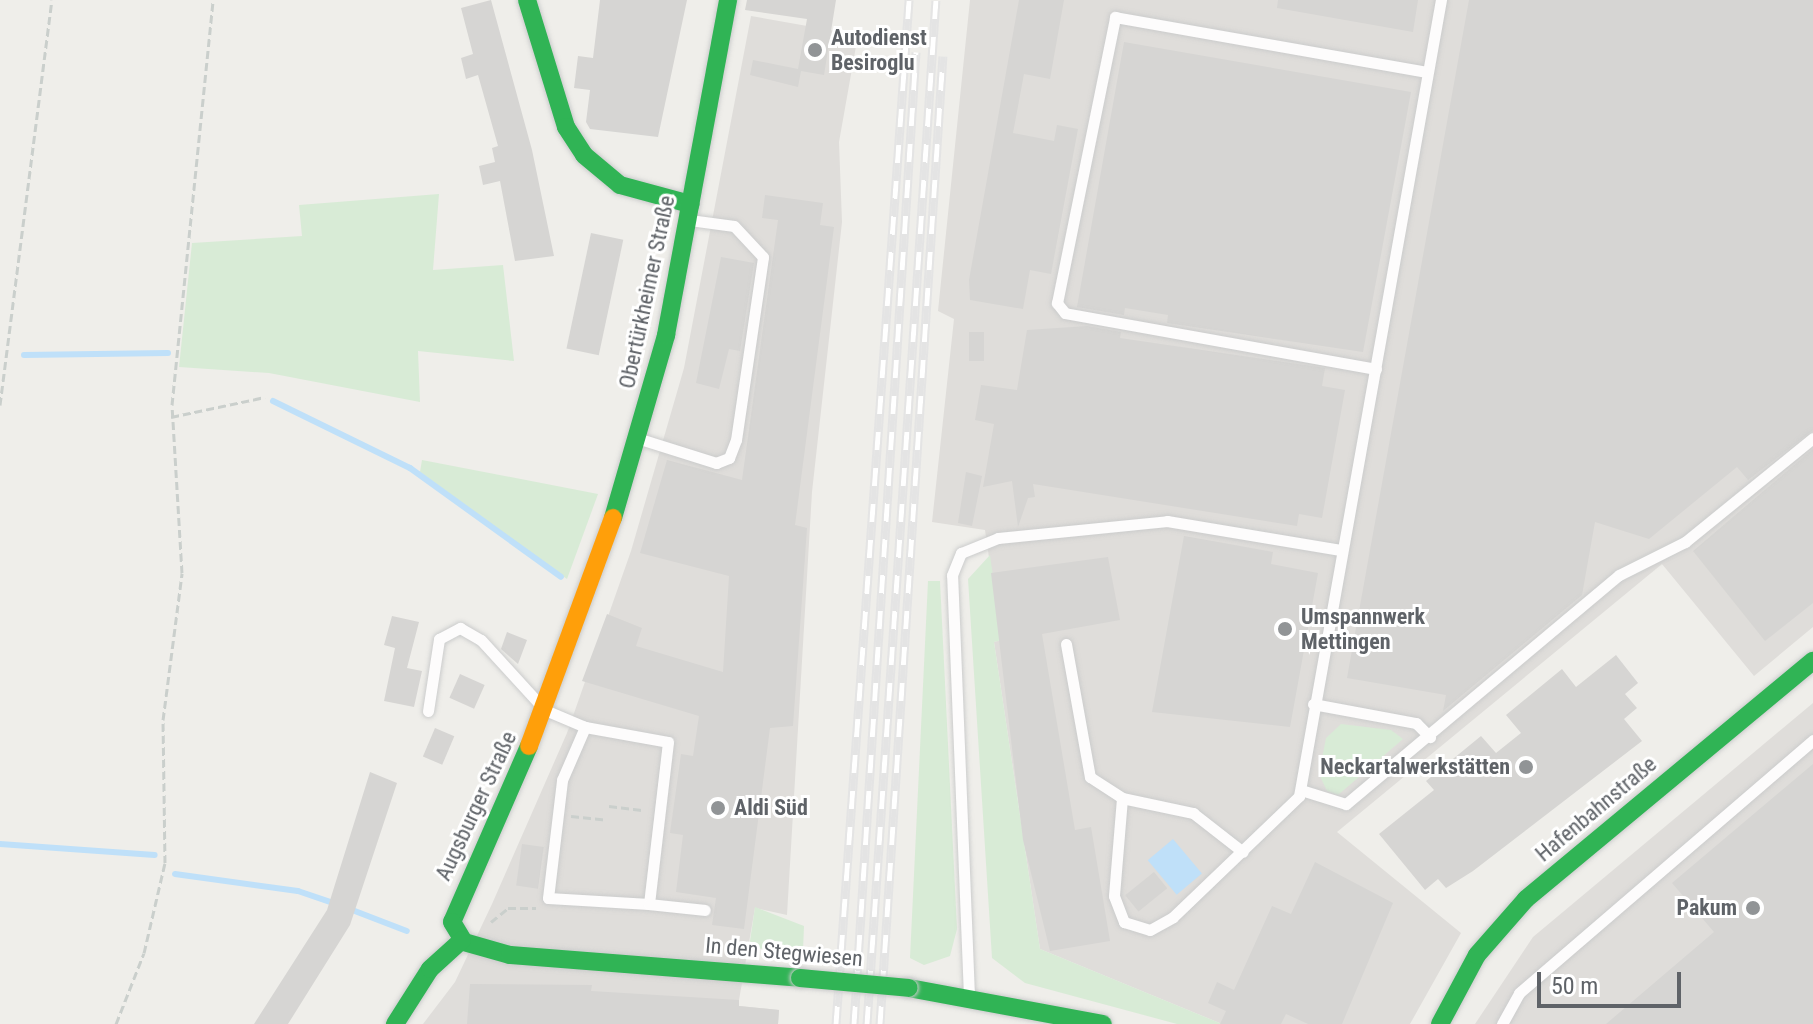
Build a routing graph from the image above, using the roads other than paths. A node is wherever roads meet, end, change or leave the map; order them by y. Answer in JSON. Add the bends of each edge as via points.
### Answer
{"nodes":[{"id":1,"x":527,"y":0,"type":"edge"},
{"id":2,"x":728,"y":0,"type":"edge"},
{"id":3,"x":1441,"y":0,"type":"edge"},
{"id":4,"x":1427,"y":72,"type":"junction"},
{"id":5,"x":689,"y":212,"type":"junction"},
{"id":6,"x":1376,"y":369,"type":"junction"},
{"id":7,"x":1813,"y":438,"type":"edge"},
{"id":8,"x":639,"y":439,"type":"junction"},
{"id":9,"x":1341,"y":550,"type":"junction"},
{"id":10,"x":590,"y":588,"type":"joint"},
{"id":11,"x":1066,"y":644,"type":"dead end"},
{"id":12,"x":1813,"y":661,"type":"edge"},
{"id":13,"x":1313,"y":704,"type":"junction"},
{"id":14,"x":545,"y":710,"type":"junction"},
{"id":15,"x":428,"y":711,"type":"dead end"},
{"id":16,"x":585,"y":727,"type":"junction"},
{"id":17,"x":1430,"y":737,"type":"junction"},
{"id":18,"x":1813,"y":740,"type":"edge"},
{"id":19,"x":1301,"y":790,"type":"junction"},
{"id":20,"x":1122,"y":798,"type":"junction"},
{"id":21,"x":1243,"y":852,"type":"junction"},
{"id":22,"x":649,"y":904,"type":"junction"},
{"id":23,"x":705,"y":910,"type":"dead end"},
{"id":24,"x":462,"y":940,"type":"junction"},
{"id":25,"x":969,"y":997,"type":"junction"},
{"id":26,"x":395,"y":1024,"type":"edge"},
{"id":27,"x":1103,"y":1024,"type":"edge"},
{"id":28,"x":1440,"y":1024,"type":"edge"},
{"id":29,"x":1502,"y":1024,"type":"edge"}],
"edges":[{"from":1,"to":5,"type":"main road","via":[[576,146],[620,185]]},
{"from":2,"to":5,"type":"main road","name":"Obertürkheimer Straße"},
{"from":3,"to":4,"type":"lane"},
{"from":4,"to":6,"type":"lane"},
{"from":4,"to":6,"type":"lane","via":[[1115,17],[1057,303],[1065,313]]},
{"from":5,"to":8,"type":"main road","name":"Obertürkheimer Straße"},
{"from":5,"to":8,"type":"lane","via":[[732,225],[763,257],[736,440],[729,458],[716,463]]},
{"from":6,"to":9,"type":"lane"},
{"from":7,"to":17,"type":"lane","via":[[1685,542],[1619,575]]},
{"from":8,"to":10,"type":"main road","name":"Obertürkheimer Straße"},
{"from":9,"to":13,"type":"lane"},
{"from":9,"to":25,"type":"lane","via":[[1167,521],[998,538],[961,553],[952,575]]},
{"from":10,"to":14,"type":"main road","name":"Augsburger Straße"},
{"from":11,"to":20,"type":"lane","via":[[1090,777]]},
{"from":12,"to":28,"type":"main road","name":"Hafenbahnstraße","via":[[1526,899],[1477,955]]},
{"from":13,"to":17,"type":"lane","via":[[1416,723]]},
{"from":13,"to":19,"type":"lane"},
{"from":14,"to":15,"type":"lane","via":[[479,637],[457,628],[438,642]]},
{"from":14,"to":16,"type":"lane"},
{"from":14,"to":24,"type":"main road","name":"Augsburger Straße","via":[[453,913]]},
{"from":16,"to":22,"type":"lane","via":[[668,742]]},
{"from":16,"to":22,"type":"lane","via":[[563,776],[548,898]]},
{"from":17,"to":19,"type":"lane","via":[[1343,806]]},
{"from":18,"to":29,"type":"lane","via":[[1519,993]]},
{"from":19,"to":21,"type":"lane"},
{"from":20,"to":21,"type":"lane","via":[[1191,812]]},
{"from":20,"to":21,"type":"lane","via":[[1113,893],[1122,919],[1137,930],[1168,921]]},
{"from":22,"to":23,"type":"lane"},
{"from":24,"to":25,"type":"main road","name":"In den Stegwiesen","bridge":true,"via":[[483,949]]},
{"from":24,"to":26,"type":"main road","via":[[430,969]]},
{"from":25,"to":27,"type":"main road","name":"In den Stegwiesen"}]}
